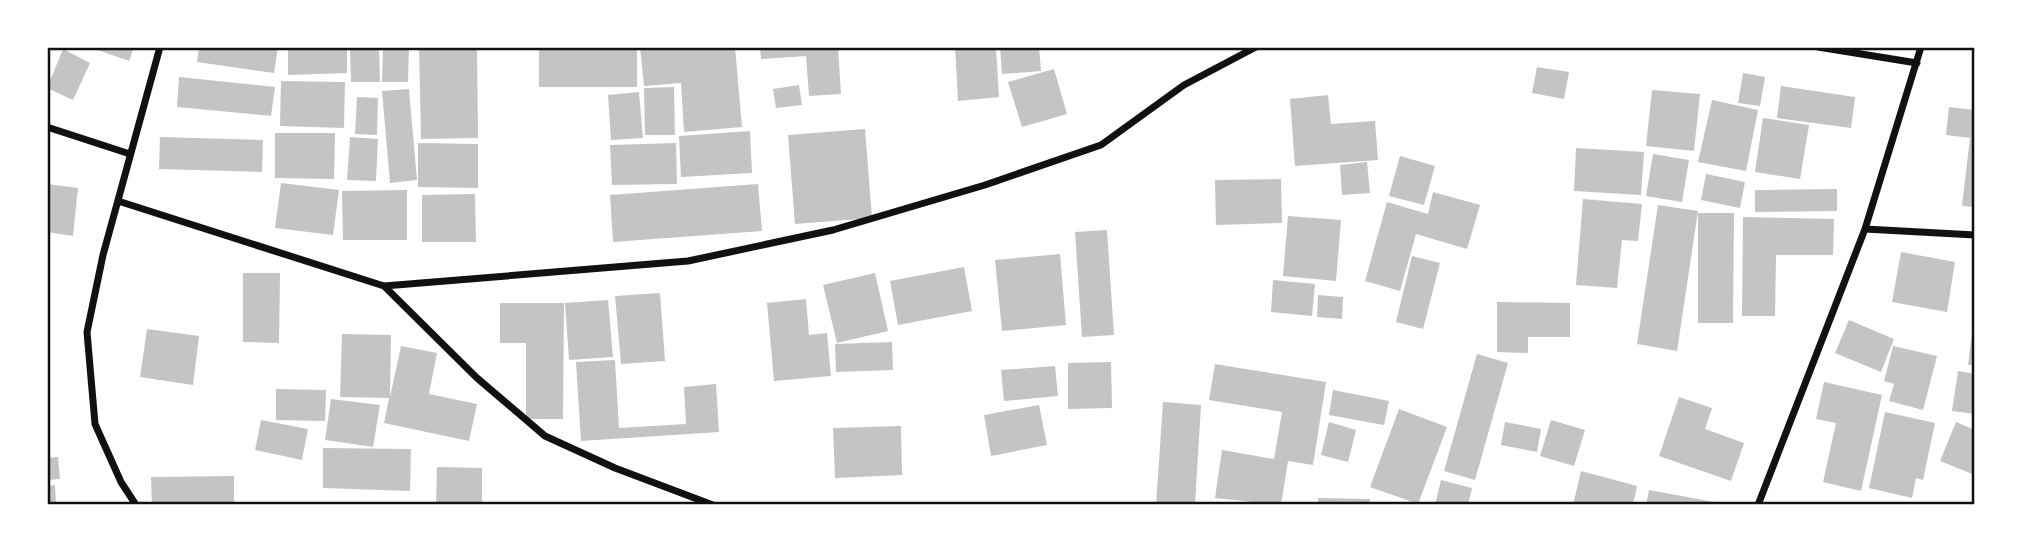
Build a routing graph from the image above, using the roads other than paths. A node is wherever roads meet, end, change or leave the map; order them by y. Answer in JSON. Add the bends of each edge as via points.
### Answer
{"nodes":[{"id":1,"x":160,"y":47,"type":"edge"},
{"id":2,"x":1256,"y":47,"type":"edge"},
{"id":3,"x":1818,"y":47,"type":"edge"},
{"id":4,"x":1921,"y":47,"type":"edge"},
{"id":5,"x":1917,"y":63,"type":"junction"},
{"id":6,"x":47,"y":127,"type":"edge"},
{"id":7,"x":130,"y":154,"type":"junction"},
{"id":8,"x":118,"y":201,"type":"junction"},
{"id":9,"x":1865,"y":229,"type":"junction"},
{"id":10,"x":1975,"y":235,"type":"edge"},
{"id":11,"x":384,"y":286,"type":"junction"},
{"id":12,"x":136,"y":505,"type":"edge"},
{"id":13,"x":713,"y":505,"type":"edge"},
{"id":14,"x":1758,"y":505,"type":"edge"}],
"edges":[{"from":1,"to":7,"type":"street"},
{"from":2,"to":11,"type":"street","via":[[1184,85],[1101,145],[833,230],[688,261]]},
{"from":3,"to":5,"type":"street"},
{"from":4,"to":5,"type":"street"},
{"from":5,"to":9,"type":"street"},
{"from":6,"to":7,"type":"street"},
{"from":7,"to":8,"type":"street"},
{"from":8,"to":11,"type":"street"},
{"from":8,"to":12,"type":"street","via":[[87,332],[95,424]]},
{"from":9,"to":10,"type":"street"},
{"from":9,"to":14,"type":"street"},
{"from":11,"to":13,"type":"street","via":[[477,378],[545,436]]}]}
